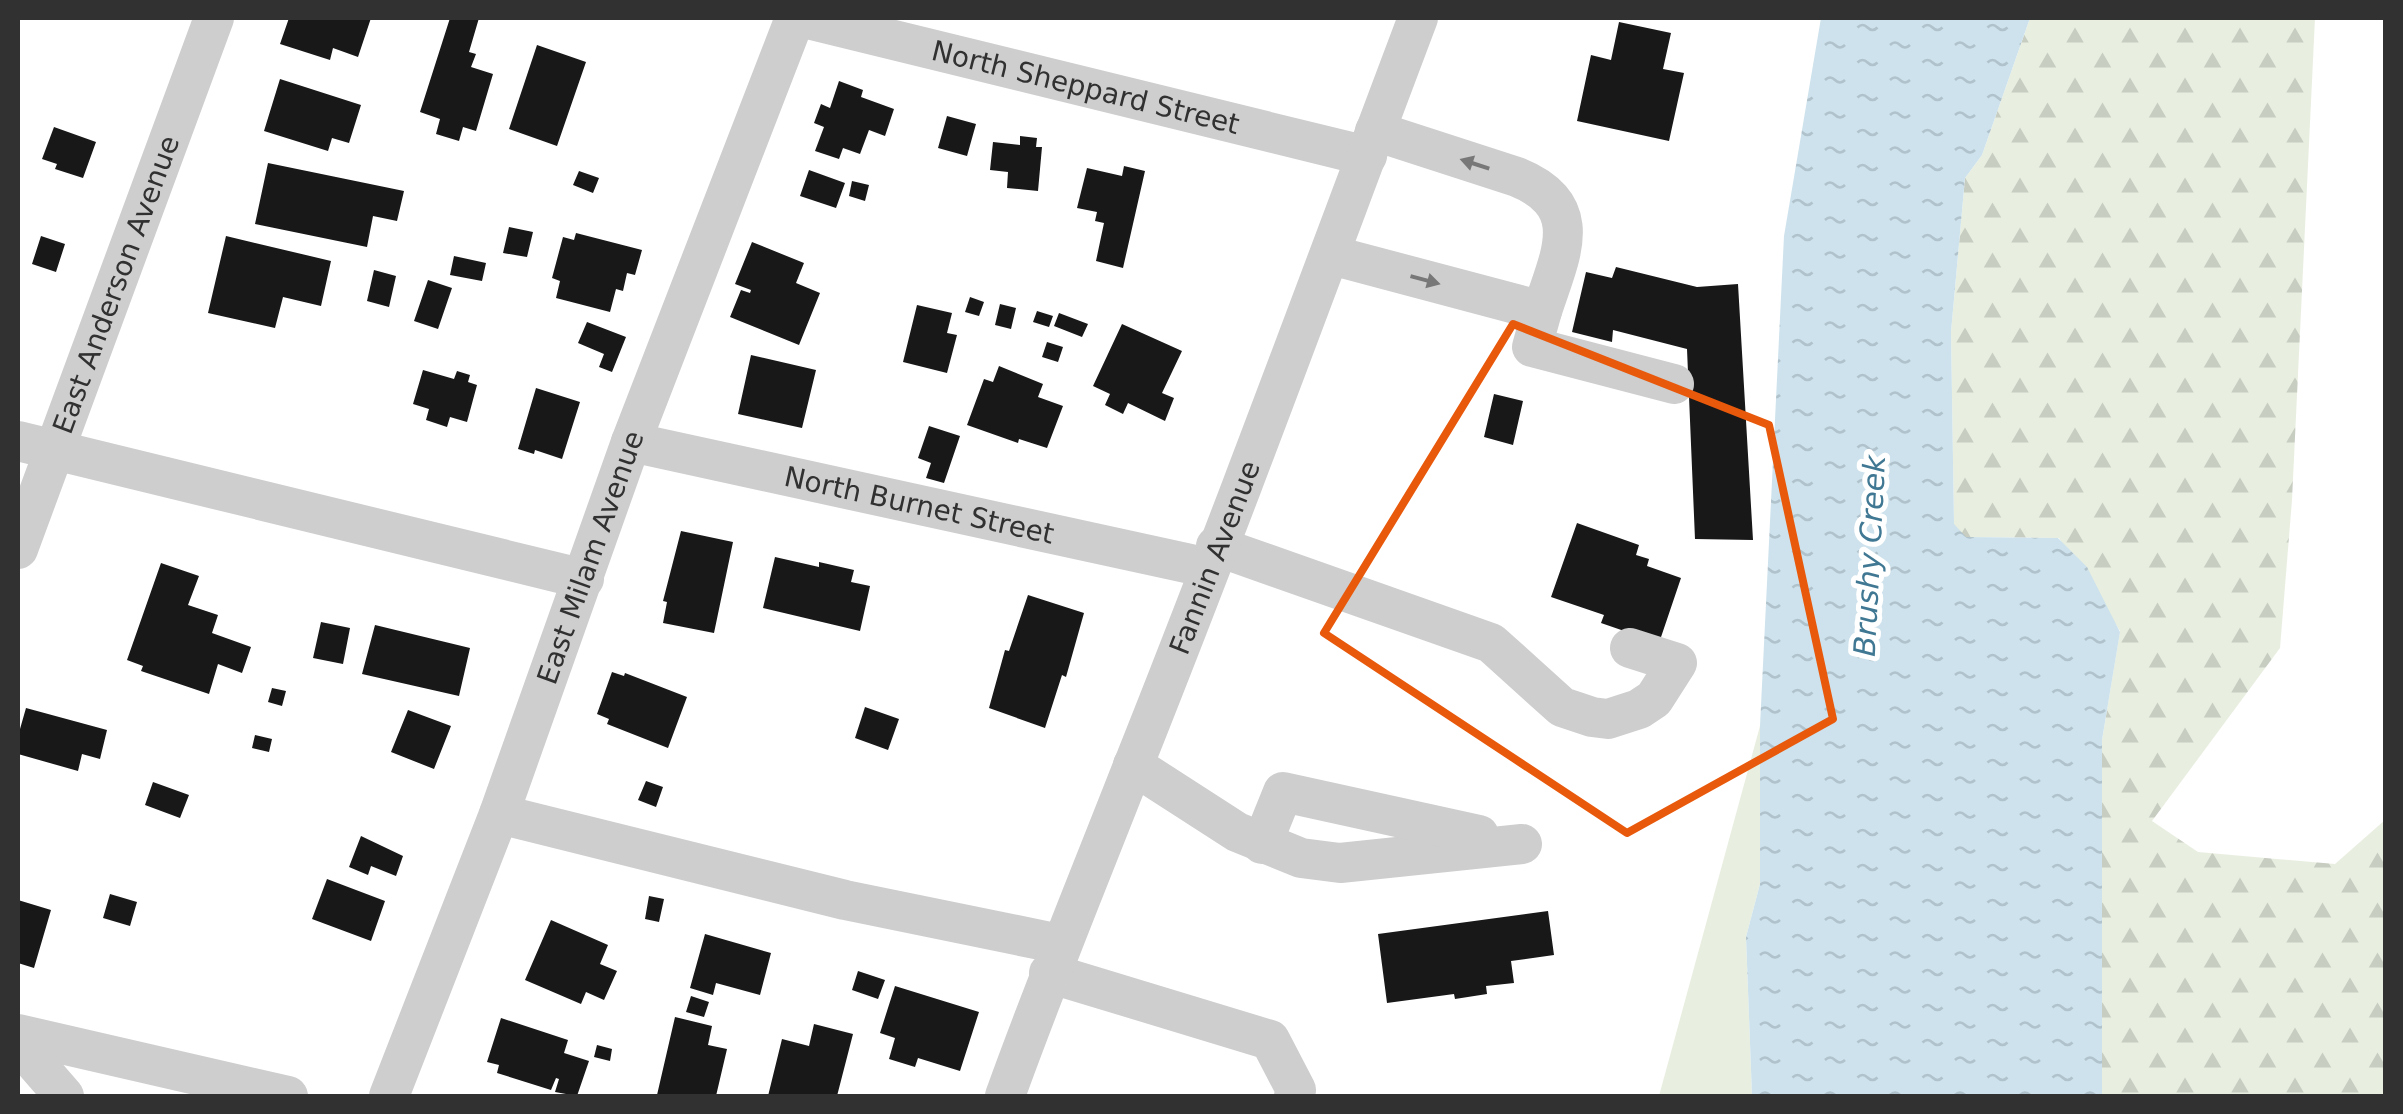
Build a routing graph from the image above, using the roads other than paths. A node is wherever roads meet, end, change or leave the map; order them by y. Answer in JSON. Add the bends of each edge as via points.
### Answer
{"nodes":[{"id":1,"x":214,"y":18,"type":"edge"},
{"id":2,"x":795,"y":18,"type":"edge"},
{"id":3,"x":804,"y":18,"type":"edge"},
{"id":4,"x":1418,"y":18,"type":"edge"},
{"id":5,"x":1371,"y":144,"type":"junction"},
{"id":6,"x":1331,"y":255,"type":"junction"},
{"id":7,"x":1542,"y":310,"type":"junction"},
{"id":8,"x":1674,"y":384,"type":"dead end"},
{"id":9,"x":631,"y":442,"type":"junction"},
{"id":10,"x":36,"y":446,"type":"edge"},
{"id":11,"x":18,"y":548,"type":"edge"},
{"id":12,"x":1212,"y":557,"type":"junction"},
{"id":13,"x":584,"y":579,"type":"junction"},
{"id":14,"x":1630,"y":648,"type":"dead end"},
{"id":15,"x":1134,"y":765,"type":"junction"},
{"id":16,"x":499,"y":814,"type":"junction"},
{"id":17,"x":1262,"y":844,"type":"junction"},
{"id":18,"x":1055,"y":958,"type":"junction"},
{"id":19,"x":18,"y":1034,"type":"edge"},
{"id":20,"x":18,"y":1043,"type":"edge"},
{"id":21,"x":64,"y":1096,"type":"edge"},
{"id":22,"x":288,"y":1096,"type":"edge"},
{"id":23,"x":389,"y":1096,"type":"edge"},
{"id":24,"x":1005,"y":1096,"type":"edge"},
{"id":25,"x":1294,"y":1096,"type":"edge"}],
"edges":[{"from":1,"to":10,"type":"street","name":"East Anderson Avenue"},
{"from":2,"to":9,"type":"street","name":"East Milam Avenue"},
{"from":3,"to":5,"type":"street","name":"North Sheppard Street"},
{"from":4,"to":5,"type":"street","name":"Fannin Avenue"},
{"from":5,"to":6,"type":"street","name":"Fannin Avenue"},
{"from":7,"to":5,"type":"street","name":"North Sheppard Street","one_way":true,"via":[[1565,239],[1548,196],[1517,178]]},
{"from":6,"to":7,"type":"street","one_way":true},
{"from":6,"to":12,"type":"street","name":"Fannin Avenue"},
{"from":7,"to":8,"type":"street","name":"North Sheppard Street","via":[[1532,347]]},
{"from":9,"to":12,"type":"street","name":"North Burnet Street"},
{"from":9,"to":13,"type":"street","name":"East Milam Avenue"},
{"from":10,"to":11,"type":"street","name":"East Anderson Avenue"},
{"from":10,"to":13,"type":"street"},
{"from":12,"to":14,"type":"street","name":"North Burnet Street","via":[[1491,643],[1562,706],[1592,717],[1640,709],[1677,663]]},
{"from":12,"to":15,"type":"street","name":"Fannin Avenue"},
{"from":13,"to":16,"type":"street","name":"East Milam Avenue"},
{"from":15,"to":17,"type":"street"},
{"from":15,"to":18,"type":"street","name":"Fannin Avenue"},
{"from":16,"to":18,"type":"street"},
{"from":16,"to":23,"type":"street","name":"East Milam Avenue"},
{"from":17,"to":17,"type":"street","via":[[1288,856],[1340,862],[1522,844],[1283,792]]},
{"from":18,"to":24,"type":"street","name":"Fannin Avenue"},
{"from":18,"to":25,"type":"street","via":[[1270,1040]]},
{"from":19,"to":22,"type":"street"},
{"from":20,"to":21,"type":"street"}]}
